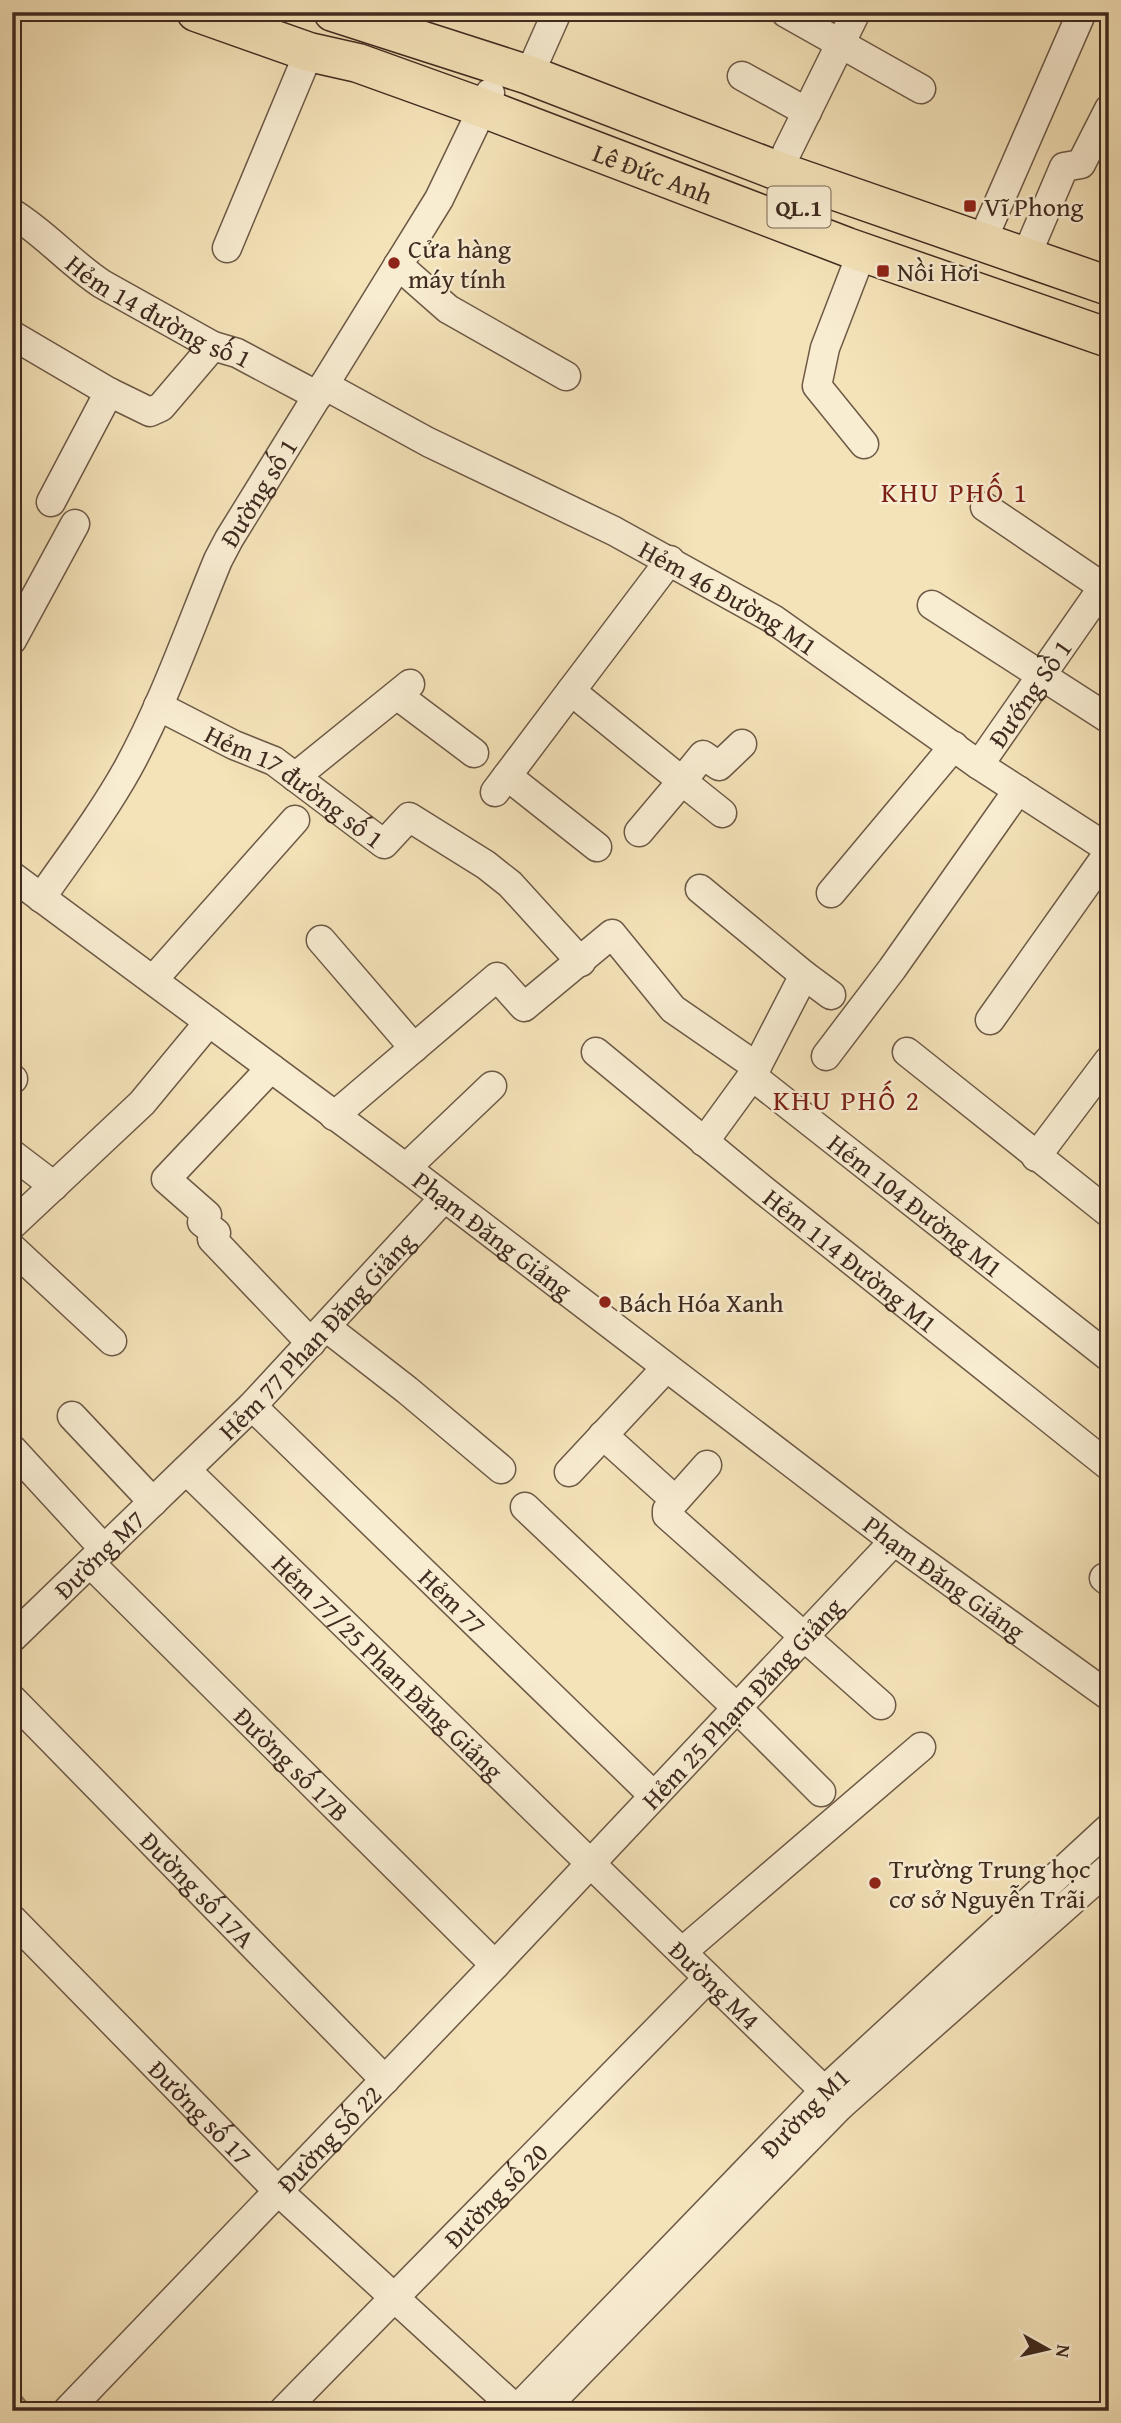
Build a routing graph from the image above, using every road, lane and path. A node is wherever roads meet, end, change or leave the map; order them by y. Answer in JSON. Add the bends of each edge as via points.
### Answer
{"nodes":[{"id":1,"x":196,"y":12,"type":"edge"},
{"id":2,"x":244,"y":12,"type":"edge"},
{"id":3,"x":277,"y":12,"type":"edge"},
{"id":4,"x":418,"y":12,"type":"edge"},
{"id":5,"x":557,"y":12,"type":"edge"},
{"id":6,"x":856,"y":12,"type":"edge"},
{"id":7,"x":1082,"y":12,"type":"edge"},
{"id":8,"x":786,"y":13,"type":"edge"},
{"id":9,"x":329,"y":31,"type":"edge"},
{"id":10,"x":840,"y":46,"type":"junction"},
{"id":11,"x":552,"y":74,"type":"junction"},
{"id":12,"x":742,"y":76,"type":"dead end"},
{"id":13,"x":921,"y":89,"type":"dead end"},
{"id":14,"x":493,"y":106,"type":"junction"},
{"id":15,"x":1109,"y":109,"type":"edge"},
{"id":16,"x":807,"y":112,"type":"junction"},
{"id":17,"x":787,"y":152,"type":"junction"},
{"id":18,"x":12,"y":213,"type":"edge"},
{"id":19,"x":989,"y":225,"type":"junction"},
{"id":20,"x":1033,"y":240,"type":"junction"},
{"id":21,"x":227,"y":247,"type":"dead end"},
{"id":22,"x":862,"y":252,"type":"junction"},
{"id":23,"x":398,"y":265,"type":"junction"},
{"id":24,"x":1109,"y":268,"type":"edge"},
{"id":25,"x":1109,"y":286,"type":"edge"},
{"id":26,"x":1109,"y":321,"type":"edge"},
{"id":27,"x":12,"y":335,"type":"edge"},
{"id":28,"x":1109,"y":338,"type":"edge"},
{"id":29,"x":213,"y":346,"type":"junction"},
{"id":30,"x":566,"y":376,"type":"dead end"},
{"id":31,"x":321,"y":391,"type":"junction"},
{"id":32,"x":109,"y":392,"type":"junction"},
{"id":33,"x":864,"y":444,"type":"dead end"},
{"id":34,"x":51,"y":502,"type":"dead end"},
{"id":35,"x":985,"y":507,"type":"dead end"},
{"id":36,"x":75,"y":524,"type":"dead end"},
{"id":37,"x":670,"y":561,"type":"junction"},
{"id":38,"x":1106,"y":587,"type":"edge"},
{"id":39,"x":932,"y":605,"type":"dead end"},
{"id":40,"x":12,"y":640,"type":"edge"},
{"id":41,"x":1041,"y":676,"type":"junction"},
{"id":42,"x":571,"y":691,"type":"junction"},
{"id":43,"x":158,"y":706,"type":"junction"},
{"id":44,"x":1109,"y":719,"type":"edge"},
{"id":45,"x":742,"y":744,"type":"dead end"},
{"id":46,"x":954,"y":746,"type":"junction"},
{"id":47,"x":474,"y":753,"type":"dead end"},
{"id":48,"x":979,"y":765,"type":"junction"},
{"id":49,"x":295,"y":777,"type":"junction"},
{"id":50,"x":682,"y":781,"type":"junction"},
{"id":51,"x":1018,"y":790,"type":"junction"},
{"id":52,"x":722,"y":813,"type":"dead end"},
{"id":53,"x":295,"y":820,"type":"dead end"},
{"id":54,"x":639,"y":832,"type":"dead end"},
{"id":55,"x":597,"y":847,"type":"dead end"},
{"id":56,"x":1109,"y":850,"type":"edge"},
{"id":57,"x":12,"y":876,"type":"edge"},
{"id":58,"x":701,"y":889,"type":"dead end"},
{"id":59,"x":831,"y":892,"type":"dead end"},
{"id":60,"x":41,"y":898,"type":"junction"},
{"id":61,"x":321,"y":940,"type":"dead end"},
{"id":62,"x":581,"y":962,"type":"junction"},
{"id":63,"x":804,"y":975,"type":"junction"},
{"id":64,"x":153,"y":980,"type":"junction"},
{"id":65,"x":831,"y":995,"type":"dead end"},
{"id":66,"x":990,"y":1020,"type":"dead end"},
{"id":67,"x":209,"y":1022,"type":"junction"},
{"id":68,"x":414,"y":1048,"type":"junction"},
{"id":69,"x":596,"y":1052,"type":"dead end"},
{"id":70,"x":907,"y":1052,"type":"dead end"},
{"id":71,"x":827,"y":1056,"type":"dead end"},
{"id":72,"x":1109,"y":1060,"type":"edge"},
{"id":73,"x":271,"y":1068,"type":"junction"},
{"id":74,"x":755,"y":1072,"type":"junction"},
{"id":75,"x":492,"y":1086,"type":"dead end"},
{"id":76,"x":334,"y":1116,"type":"junction"},
{"id":77,"x":704,"y":1142,"type":"junction"},
{"id":78,"x":12,"y":1154,"type":"edge"},
{"id":79,"x":1036,"y":1157,"type":"junction"},
{"id":80,"x":406,"y":1168,"type":"junction"},
{"id":81,"x":54,"y":1186,"type":"junction"},
{"id":82,"x":444,"y":1198,"type":"junction"},
{"id":83,"x":1109,"y":1213,"type":"edge"},
{"id":84,"x":12,"y":1225,"type":"edge"},
{"id":85,"x":12,"y":1248,"type":"edge"},
{"id":86,"x":318,"y":1335,"type":"junction"},
{"id":87,"x":112,"y":1341,"type":"dead end"},
{"id":88,"x":1109,"y":1357,"type":"edge"},
{"id":89,"x":666,"y":1367,"type":"junction"},
{"id":90,"x":252,"y":1406,"type":"junction"},
{"id":91,"x":72,"y":1416,"type":"dead end"},
{"id":92,"x":603,"y":1435,"type":"junction"},
{"id":93,"x":12,"y":1449,"type":"edge"},
{"id":94,"x":706,"y":1465,"type":"dead end"},
{"id":95,"x":1109,"y":1466,"type":"edge"},
{"id":96,"x":501,"y":1469,"type":"dead end"},
{"id":97,"x":186,"y":1470,"type":"junction"},
{"id":98,"x":569,"y":1472,"type":"dead end"},
{"id":99,"x":675,"y":1500,"type":"junction"},
{"id":100,"x":153,"y":1502,"type":"junction"},
{"id":101,"x":525,"y":1507,"type":"dead end"},
{"id":102,"x":894,"y":1541,"type":"junction"},
{"id":103,"x":97,"y":1556,"type":"junction"},
{"id":104,"x":805,"y":1637,"type":"junction"},
{"id":105,"x":12,"y":1638,"type":"edge"},
{"id":106,"x":1109,"y":1696,"type":"edge"},
{"id":107,"x":12,"y":1699,"type":"edge"},
{"id":108,"x":881,"y":1705,"type":"dead end"},
{"id":109,"x":737,"y":1708,"type":"junction"},
{"id":110,"x":920,"y":1747,"type":"dead end"},
{"id":111,"x":821,"y":1792,"type":"dead end"},
{"id":112,"x":654,"y":1796,"type":"junction"},
{"id":113,"x":1109,"y":1828,"type":"edge"},
{"id":114,"x":591,"y":1864,"type":"junction"},
{"id":115,"x":1109,"y":1868,"type":"edge"},
{"id":116,"x":12,"y":1919,"type":"edge"},
{"id":117,"x":682,"y":1952,"type":"junction"},
{"id":118,"x":495,"y":1965,"type":"junction"},
{"id":119,"x":708,"y":1978,"type":"junction"},
{"id":120,"x":385,"y":2080,"type":"junction"},
{"id":121,"x":833,"y":2098,"type":"junction"},
{"id":122,"x":278,"y":2191,"type":"junction"},
{"id":123,"x":395,"y":2299,"type":"junction"},
{"id":124,"x":523,"y":2410,"type":"edge"},
{"id":125,"x":67,"y":2411,"type":"edge"},
{"id":126,"x":283,"y":2411,"type":"edge"}],
"edges":[{"from":1,"to":9,"type":"highway","name":"Lê Đức Anh","number":"QL.1"},
{"from":2,"to":9,"type":"highway","number":"QL.1"},
{"from":3,"to":9,"type":"highway","number":"QL.1"},
{"from":4,"to":11,"type":"highway","name":"Lê Đức Anh","number":"QL.1"},
{"from":5,"to":11,"type":"street"},
{"from":6,"to":10,"type":"street"},
{"from":7,"to":19,"type":"street"},
{"from":8,"to":10,"type":"street"},
{"from":9,"to":11,"type":"highway","name":"Lê Đức Anh","number":"QL.1"},
{"from":9,"to":14,"type":"highway","name":"Lê Đức Anh","number":"QL.1"},
{"from":9,"to":21,"type":"street"},
{"from":10,"to":13,"type":"street"},
{"from":10,"to":16,"type":"street"},
{"from":11,"to":17,"type":"highway","name":"Lê Đức Anh","number":"QL.1"},
{"from":11,"to":25,"type":"highway","name":"Lê Đức Anh","number":"QL.1","via":[[778,171]]},
{"from":12,"to":16,"type":"street"},
{"from":14,"to":22,"type":"highway","name":"Lê Đức Anh","number":"QL.1"},
{"from":14,"to":23,"type":"street","name":"Đường số 1"},
{"from":14,"to":26,"type":"highway","name":"Lê Đức Anh","number":"QL.1"},
{"from":15,"to":20,"type":"street","via":[[1081,164],[1064,167]]},
{"from":16,"to":17,"type":"street"},
{"from":17,"to":19,"type":"highway","name":"Lê Đức Anh","number":"QL.1"},
{"from":18,"to":29,"type":"street","name":"Hẻm 14 đường số 1","via":[[88,275]]},
{"from":19,"to":20,"type":"highway","name":"Lê Đức Anh","number":"QL.1"},
{"from":20,"to":24,"type":"highway","name":"Lê Đức Anh","number":"QL.1"},
{"from":22,"to":28,"type":"highway","name":"Lê Đức Anh","number":"QL.1"},
{"from":22,"to":33,"type":"street","via":[[825,348],[817,386]]},
{"from":23,"to":30,"type":"street","via":[[448,309]]},
{"from":23,"to":31,"type":"street","name":"Đường số 1"},
{"from":27,"to":32,"type":"street"},
{"from":29,"to":31,"type":"street","name":"Hẻm 14 đường số 1"},
{"from":29,"to":32,"type":"street","via":[[154,412]]},
{"from":31,"to":37,"type":"street","name":"Hẻm 46 Đường M1"},
{"from":31,"to":43,"type":"street","name":"Đường số 1","via":[[218,560]]},
{"from":32,"to":34,"type":"street"},
{"from":35,"to":38,"type":"street"},
{"from":36,"to":40,"type":"street"},
{"from":37,"to":42,"type":"street"},
{"from":37,"to":46,"type":"street","name":"Hẻm 46 Đường M1","via":[[798,635]]},
{"from":38,"to":41,"type":"street","name":"Đướng Sồ 1"},
{"from":39,"to":41,"type":"street"},
{"from":41,"to":44,"type":"street"},
{"from":41,"to":48,"type":"street","name":"Đướng Sồ 1"},
{"from":42,"to":50,"type":"street"},
{"from":42,"to":55,"type":"street","via":[[501,784]]},
{"from":43,"to":49,"type":"street","name":"Hẻm 17 đường số 1","via":[[265,756]]},
{"from":43,"to":60,"type":"street","name":"Đường số 1","via":[[110,799]]},
{"from":45,"to":50,"type":"street","via":[[719,766],[704,755]]},
{"from":46,"to":48,"type":"street","name":"Hẻm 46 Đường M1"},
{"from":46,"to":59,"type":"street"},
{"from":47,"to":49,"type":"street","via":[[404,689]]},
{"from":48,"to":51,"type":"street","name":"Hẻm 46 Đường M1"},
{"from":49,"to":62,"type":"street","name":"Hẻm 17 đường số 1","via":[[384,844],[409,817],[485,865],[510,884]]},
{"from":50,"to":52,"type":"street"},
{"from":50,"to":54,"type":"street"},
{"from":51,"to":56,"type":"street","name":"Hẻm 46 Đường M1"},
{"from":51,"to":71,"type":"street"},
{"from":53,"to":64,"type":"street"},
{"from":56,"to":66,"type":"street"},
{"from":57,"to":60,"type":"street","name":"Phạm Đăng Giảng"},
{"from":58,"to":63,"type":"street"},
{"from":60,"to":64,"type":"street","name":"Phạm Đăng Giảng"},
{"from":61,"to":68,"type":"street"},
{"from":62,"to":68,"type":"street","via":[[524,1007],[496,977]]},
{"from":62,"to":74,"type":"street","name":"Hẻm 104 Đường M1","via":[[612,934],[673,1009]]},
{"from":63,"to":65,"type":"street"},
{"from":63,"to":74,"type":"street"},
{"from":64,"to":67,"type":"street","name":"Phạm Đăng Giảng"},
{"from":67,"to":73,"type":"street","name":"Phạm Đăng Giảng"},
{"from":67,"to":81,"type":"street","via":[[142,1103]]},
{"from":68,"to":76,"type":"street"},
{"from":69,"to":77,"type":"street","name":"Hẻm 114 Đường M1"},
{"from":70,"to":79,"type":"street"},
{"from":72,"to":79,"type":"street"},
{"from":73,"to":76,"type":"street","name":"Phạm Đăng Giảng"},
{"from":73,"to":86,"type":"street","via":[[166,1180],[207,1215],[202,1222],[216,1233],[212,1239]]},
{"from":74,"to":77,"type":"street"},
{"from":74,"to":88,"type":"street","name":"Hẻm 104 Đường M1"},
{"from":75,"to":80,"type":"street"},
{"from":76,"to":80,"type":"street","name":"Phạm Đăng Giảng"},
{"from":77,"to":95,"type":"street","name":"Hẻm 114 Đường M1"},
{"from":78,"to":81,"type":"street"},
{"from":79,"to":83,"type":"street"},
{"from":80,"to":82,"type":"street","name":"Phạm Đăng Giảng"},
{"from":81,"to":84,"type":"street"},
{"from":82,"to":86,"type":"street","name":"Hẻm 77 Phan Đăng Giảng"},
{"from":82,"to":89,"type":"street","name":"Phạm Đăng Giảng"},
{"from":85,"to":87,"type":"street"},
{"from":86,"to":90,"type":"street","name":"Hẻm 77 Phan Đăng Giảng"},
{"from":86,"to":96,"type":"street","via":[[407,1390]]},
{"from":89,"to":92,"type":"street"},
{"from":89,"to":102,"type":"street","name":"Phạm Đăng Giảng"},
{"from":90,"to":97,"type":"street","name":"Hẻm 77 Phan Đăng Giảng"},
{"from":90,"to":112,"type":"street","name":"Hẻm 77"},
{"from":91,"to":100,"type":"street"},
{"from":92,"to":98,"type":"street"},
{"from":92,"to":99,"type":"street"},
{"from":93,"to":103,"type":"street","name":"Đường số 17B"},
{"from":94,"to":99,"type":"street"},
{"from":97,"to":100,"type":"street","name":"Đường M7"},
{"from":97,"to":114,"type":"street","name":"Hẻm 77/25 Phan Đăng Giảng"},
{"from":99,"to":104,"type":"street","via":[[667,1516]]},
{"from":100,"to":103,"type":"street","name":"Đường M7"},
{"from":101,"to":109,"type":"street"},
{"from":102,"to":104,"type":"street","name":"Hẻm 25 Phạm Đăng Giảng"},
{"from":102,"to":106,"type":"street","name":"Phạm Đăng Giảng"},
{"from":103,"to":105,"type":"street","name":"Đường M7"},
{"from":103,"to":118,"type":"street","name":"Đường số 17B"},
{"from":104,"to":108,"type":"street"},
{"from":104,"to":109,"type":"street","name":"Hẻm 25 Phạm Đăng Giảng"},
{"from":107,"to":120,"type":"street","name":"Đường số 17A"},
{"from":109,"to":111,"type":"street"},
{"from":109,"to":112,"type":"street","name":"Hẻm 25 Phạm Đăng Giảng"},
{"from":110,"to":117,"type":"street"},
{"from":112,"to":114,"type":"street","name":"Hẻm 25 Phạm Đăng Giảng"},
{"from":113,"to":121,"type":"street","name":"Đường M1"},
{"from":114,"to":117,"type":"street","name":"Đường M4"},
{"from":114,"to":118,"type":"street","name":"Đường Số 22"},
{"from":115,"to":121,"type":"street","name":"Đường M1"},
{"from":116,"to":122,"type":"street","name":"Đường số 17"},
{"from":117,"to":119,"type":"street","name":"Đường M4"},
{"from":118,"to":120,"type":"street","name":"Đường Số 22"},
{"from":119,"to":121,"type":"street","name":"Đường M4"},
{"from":119,"to":123,"type":"street","name":"Đường số 20"},
{"from":120,"to":122,"type":"street","name":"Đường Số 22"},
{"from":121,"to":124,"type":"street","name":"Đường M1"},
{"from":122,"to":123,"type":"street","name":"Đường số 17"},
{"from":122,"to":125,"type":"street","name":"Đường Số 22"},
{"from":123,"to":124,"type":"street","name":"Đường số 17"},
{"from":123,"to":126,"type":"street","name":"Đường số 20"}]}
